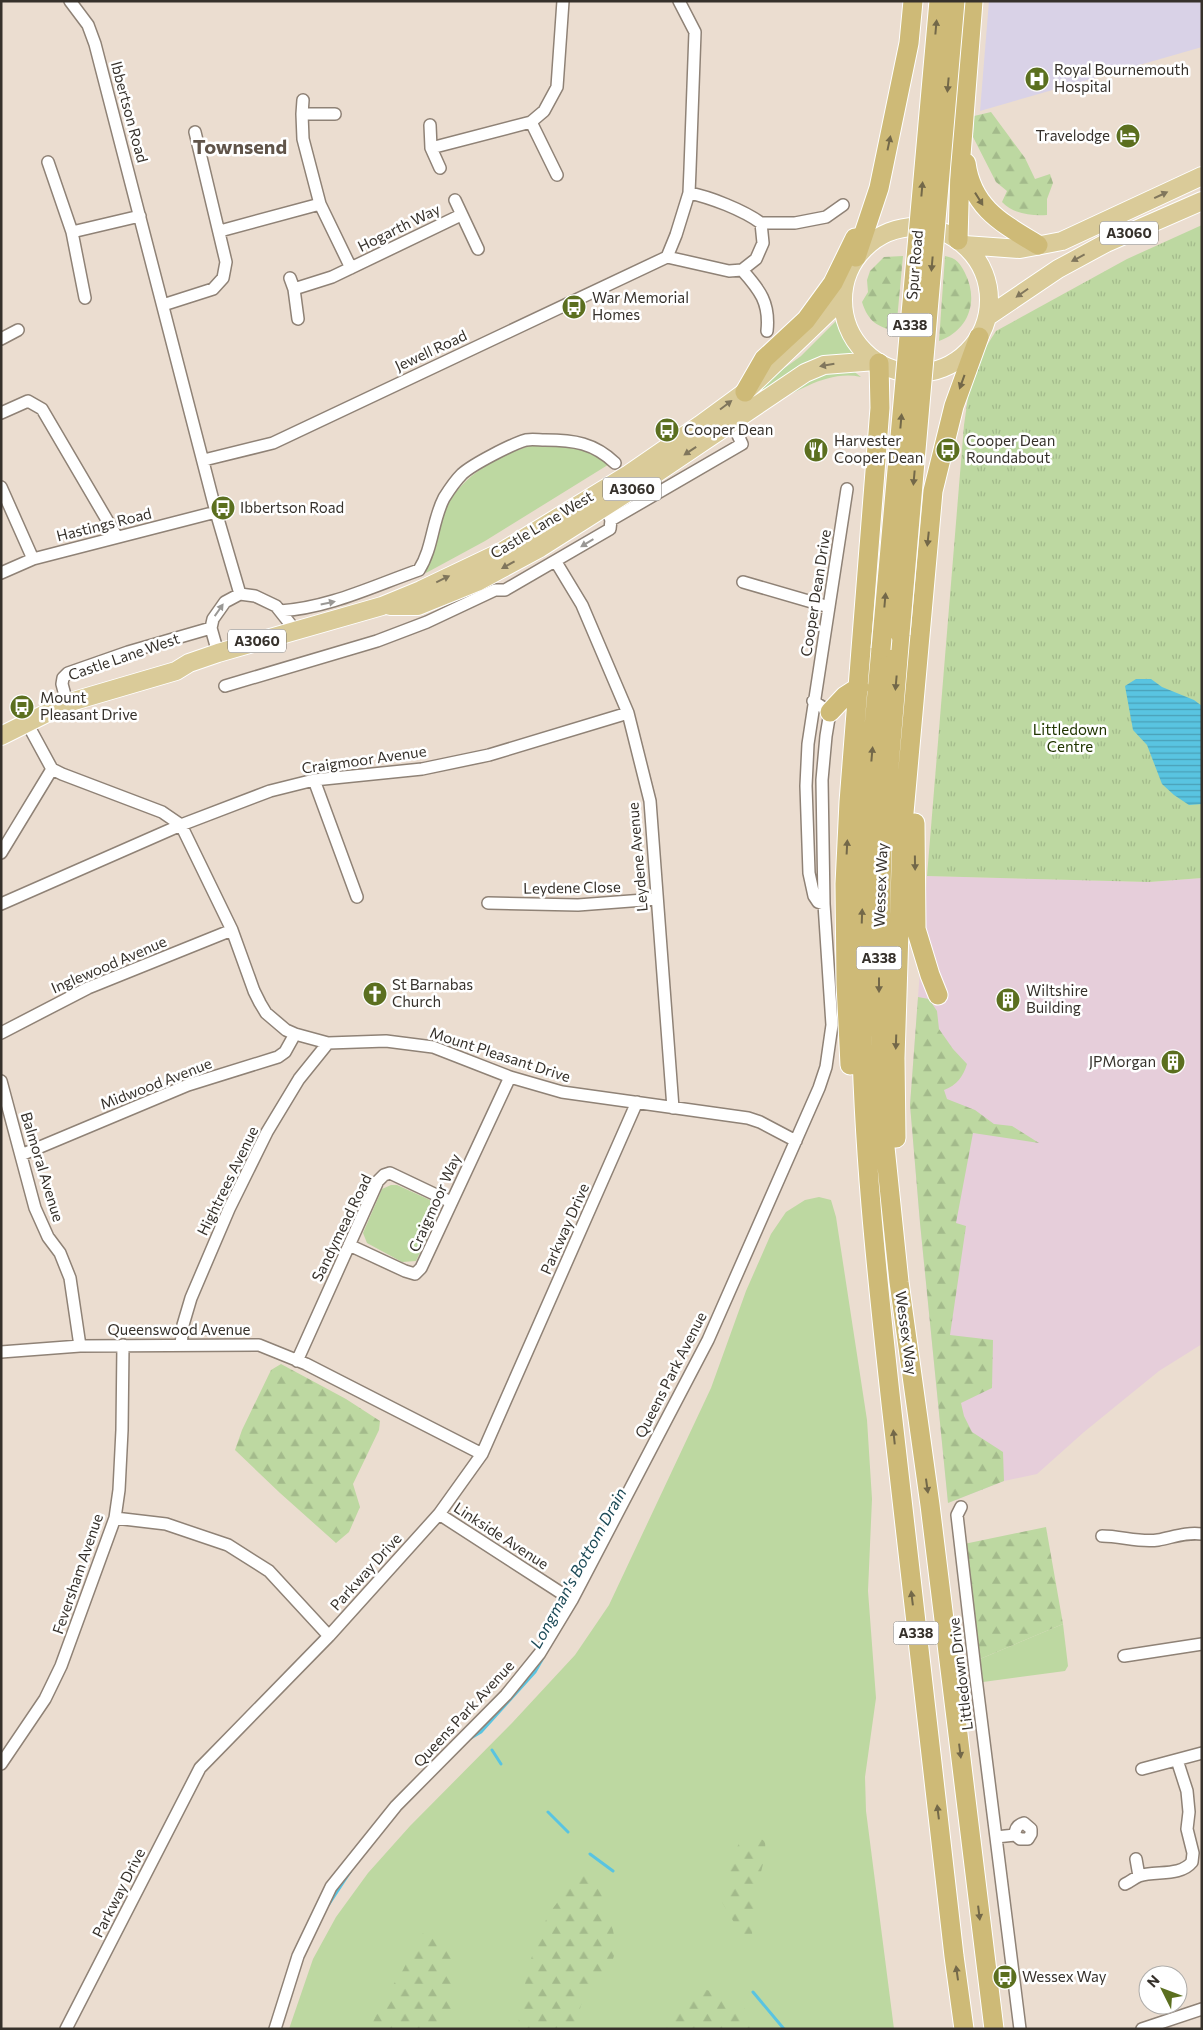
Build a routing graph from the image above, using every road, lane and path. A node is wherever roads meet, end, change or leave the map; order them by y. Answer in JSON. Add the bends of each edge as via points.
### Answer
{"nodes":[{"id":1,"x":564,"y":1,"type":"edge"},
{"id":2,"x":913,"y":1,"type":"edge"},
{"id":3,"x":939,"y":1,"type":"edge"},
{"id":4,"x":955,"y":1,"type":"edge"},
{"id":5,"x":973,"y":1,"type":"edge"},
{"id":6,"x":681,"y":2,"type":"edge"},
{"id":7,"x":74,"y":3,"type":"edge"},
{"id":8,"x":303,"y":100,"type":"dead end"},
{"id":9,"x":302,"y":114,"type":"junction"},
{"id":10,"x":335,"y":114,"type":"dead end"},
{"id":11,"x":531,"y":122,"type":"junction"},
{"id":12,"x":430,"y":125,"type":"dead end"},
{"id":13,"x":195,"y":132,"type":"dead end"},
{"id":14,"x":962,"y":136,"type":"junction"},
{"id":15,"x":431,"y":148,"type":"junction"},
{"id":16,"x":48,"y":162,"type":"dead end"},
{"id":17,"x":440,"y":168,"type":"dead end"},
{"id":18,"x":557,"y":176,"type":"dead end"},
{"id":19,"x":1202,"y":176,"type":"edge"},
{"id":20,"x":689,"y":193,"type":"junction"},
{"id":21,"x":875,"y":199,"type":"junction"},
{"id":22,"x":455,"y":200,"type":"dead end"},
{"id":23,"x":1202,"y":201,"type":"edge"},
{"id":24,"x":320,"y":204,"type":"junction"},
{"id":25,"x":843,"y":206,"type":"dead end"},
{"id":26,"x":461,"y":214,"type":"junction"},
{"id":27,"x":140,"y":216,"type":"junction"},
{"id":28,"x":760,"y":223,"type":"junction"},
{"id":29,"x":220,"y":231,"type":"junction"},
{"id":30,"x":72,"y":232,"type":"junction"},
{"id":31,"x":961,"y":242,"type":"junction"},
{"id":32,"x":1038,"y":246,"type":"junction"},
{"id":33,"x":478,"y":249,"type":"dead end"},
{"id":34,"x":667,"y":257,"type":"junction"},
{"id":35,"x":856,"y":258,"type":"junction"},
{"id":36,"x":351,"y":268,"type":"junction"},
{"id":37,"x":742,"y":270,"type":"junction"},
{"id":38,"x":290,"y":278,"type":"dead end"},
{"id":39,"x":294,"y":289,"type":"junction"},
{"id":40,"x":85,"y":298,"type":"dead end"},
{"id":41,"x":842,"y":299,"type":"junction"},
{"id":42,"x":163,"y":305,"type":"junction"},
{"id":43,"x":298,"y":318,"type":"dead end"},
{"id":44,"x":987,"y":318,"type":"junction"},
{"id":45,"x":18,"y":330,"type":"dead end"},
{"id":46,"x":767,"y":331,"type":"dead end"},
{"id":47,"x":979,"y":337,"type":"junction"},
{"id":48,"x":1,"y":339,"type":"edge"},
{"id":49,"x":877,"y":362,"type":"junction"},
{"id":50,"x":744,"y":392,"type":"junction"},
{"id":51,"x":1,"y":413,"type":"edge"},
{"id":52,"x":732,"y":422,"type":"junction"},
{"id":53,"x":204,"y":460,"type":"junction"},
{"id":54,"x":615,"y":463,"type":"dead end"},
{"id":55,"x":1,"y":487,"type":"edge"},
{"id":56,"x":847,"y":489,"type":"dead end"},
{"id":57,"x":216,"y":512,"type":"junction"},
{"id":58,"x":608,"y":513,"type":"junction"},
{"id":59,"x":117,"y":537,"type":"junction"},
{"id":60,"x":503,"y":550,"type":"junction"},
{"id":61,"x":33,"y":559,"type":"junction"},
{"id":62,"x":556,"y":562,"type":"junction"},
{"id":63,"x":419,"y":570,"type":"junction"},
{"id":64,"x":1,"y":573,"type":"edge"},
{"id":65,"x":743,"y":582,"type":"dead end"},
{"id":66,"x":491,"y":583,"type":"junction"},
{"id":67,"x":420,"y":590,"type":"junction"},
{"id":68,"x":240,"y":594,"type":"junction"},
{"id":69,"x":382,"y":606,"type":"junction"},
{"id":70,"x":829,"y":607,"type":"junction"},
{"id":71,"x":280,"y":611,"type":"junction"},
{"id":72,"x":211,"y":628,"type":"junction"},
{"id":73,"x":295,"y":630,"type":"junction"},
{"id":74,"x":900,"y":634,"type":"joint"},
{"id":75,"x":919,"y":639,"type":"junction"},
{"id":76,"x":881,"y":649,"type":"joint"},
{"id":77,"x":218,"y":652,"type":"junction"},
{"id":78,"x":225,"y":686,"type":"dead end"},
{"id":79,"x":859,"y":687,"type":"junction"},
{"id":80,"x":813,"y":701,"type":"junction"},
{"id":81,"x":67,"y":703,"type":"junction"},
{"id":82,"x":830,"y":712,"type":"junction"},
{"id":83,"x":628,"y":713,"type":"junction"},
{"id":84,"x":27,"y":723,"type":"junction"},
{"id":85,"x":1,"y":736,"type":"edge"},
{"id":86,"x":52,"y":768,"type":"junction"},
{"id":87,"x":314,"y":780,"type":"junction"},
{"id":88,"x":181,"y":825,"type":"junction"},
{"id":89,"x":1,"y":853,"type":"edge"},
{"id":90,"x":357,"y":897,"type":"dead end"},
{"id":91,"x":657,"y":899,"type":"junction"},
{"id":92,"x":488,"y":903,"type":"dead end"},
{"id":93,"x":1,"y":904,"type":"edge"},
{"id":94,"x":824,"y":904,"type":"junction"},
{"id":95,"x":232,"y":930,"type":"junction"},
{"id":96,"x":938,"y":995,"type":"dead end"},
{"id":97,"x":1,"y":1033,"type":"edge"},
{"id":98,"x":295,"y":1034,"type":"junction"},
{"id":99,"x":328,"y":1043,"type":"junction"},
{"id":100,"x":510,"y":1077,"type":"junction"},
{"id":101,"x":1,"y":1081,"type":"edge"},
{"id":102,"x":637,"y":1102,"type":"junction"},
{"id":103,"x":673,"y":1108,"type":"junction"},
{"id":104,"x":796,"y":1141,"type":"junction"},
{"id":105,"x":21,"y":1155,"type":"junction"},
{"id":106,"x":451,"y":1202,"type":"junction"},
{"id":107,"x":874,"y":1244,"type":"junction"},
{"id":108,"x":349,"y":1245,"type":"junction"},
{"id":109,"x":899,"y":1282,"type":"junction"},
{"id":110,"x":123,"y":1345,"type":"junction"},
{"id":111,"x":181,"y":1345,"type":"junction"},
{"id":112,"x":80,"y":1346,"type":"junction"},
{"id":113,"x":1,"y":1352,"type":"edge"},
{"id":114,"x":297,"y":1360,"type":"junction"},
{"id":115,"x":482,"y":1454,"type":"junction"},
{"id":116,"x":961,"y":1507,"type":"dead end"},
{"id":117,"x":439,"y":1514,"type":"junction"},
{"id":118,"x":115,"y":1518,"type":"junction"},
{"id":119,"x":1202,"y":1534,"type":"edge"},
{"id":120,"x":1102,"y":1536,"type":"dead end"},
{"id":121,"x":572,"y":1600,"type":"junction"},
{"id":122,"x":329,"y":1636,"type":"junction"},
{"id":123,"x":1202,"y":1644,"type":"edge"},
{"id":124,"x":1124,"y":1656,"type":"dead end"},
{"id":125,"x":1202,"y":1753,"type":"edge"},
{"id":126,"x":1177,"y":1760,"type":"junction"},
{"id":127,"x":1,"y":1764,"type":"edge"},
{"id":128,"x":1142,"y":1769,"type":"dead end"},
{"id":129,"x":1016,"y":1836,"type":"dead end"},
{"id":130,"x":996,"y":1838,"type":"junction"},
{"id":131,"x":1136,"y":1859,"type":"dead end"},
{"id":132,"x":1140,"y":1876,"type":"junction"},
{"id":133,"x":1125,"y":1884,"type":"dead end"},
{"id":134,"x":1202,"y":2009,"type":"edge"},
{"id":135,"x":1172,"y":2024,"type":"edge"},
{"id":136,"x":66,"y":2029,"type":"edge"},
{"id":137,"x":275,"y":2029,"type":"edge"},
{"id":138,"x":964,"y":2029,"type":"edge"},
{"id":139,"x":994,"y":2029,"type":"edge"},
{"id":140,"x":1020,"y":2029,"type":"edge"},
{"id":141,"x":1142,"y":2029,"type":"edge"}],
"edges":[{"from":1,"to":11,"type":"street","via":[[557,87],[544,111]]},
{"from":21,"to":2,"type":"highway","one_way":true,"via":[[909,43]]},
{"from":76,"to":3,"type":"highway","name":"Spur Road","number":"A338","one_way":true,"bridge":true},
{"from":4,"to":74,"type":"highway","name":"Spur Road","number":"A338","one_way":true,"bridge":true},
{"from":5,"to":14,"type":"highway"},
{"from":6,"to":20,"type":"street","via":[[694,32]]},
{"from":7,"to":27,"type":"street","name":"Ibbertson Road","via":[[95,44]]},
{"from":8,"to":9,"type":"street","name":"Hogarth Way"},
{"from":9,"to":10,"type":"street"},
{"from":9,"to":24,"type":"street","name":"Hogarth Way","via":[[303,138]]},
{"from":11,"to":15,"type":"street"},
{"from":11,"to":18,"type":"street"},
{"from":12,"to":15,"type":"street"},
{"from":13,"to":29,"type":"street"},
{"from":14,"to":31,"type":"highway","via":[[958,204]]},
{"from":14,"to":32,"type":"highway","one_way":true,"via":[[968,179],[980,203],[994,217]]},
{"from":15,"to":17,"type":"street"},
{"from":16,"to":30,"type":"street"},
{"from":32,"to":19,"type":"main road","number":"A3060","one_way":true,"via":[[1062,241]]},
{"from":20,"to":28,"type":"street"},
{"from":20,"to":34,"type":"street"},
{"from":21,"to":35,"type":"highway"},
{"from":21,"to":50,"type":"highway","via":[[833,283],[806,320],[764,359]]},
{"from":22,"to":26,"type":"street","name":"Hogarth Way"},
{"from":23,"to":44,"type":"main road","number":"A3060","one_way":true,"via":[[1106,243],[1058,269]]},
{"from":24,"to":29,"type":"street"},
{"from":24,"to":36,"type":"street","name":"Hogarth Way"},
{"from":25,"to":28,"type":"street","via":[[826,217],[795,223]]},
{"from":26,"to":33,"type":"street","name":"Hogarth Way"},
{"from":26,"to":36,"type":"street","name":"Hogarth Way"},
{"from":27,"to":30,"type":"street"},
{"from":27,"to":42,"type":"street","name":"Ibbertson Road"},
{"from":28,"to":37,"type":"street","via":[[762,243],[756,259]]},
{"from":29,"to":42,"type":"street","via":[[226,262],[223,278],[213,290]]},
{"from":30,"to":40,"type":"street"},
{"from":31,"to":32,"type":"main road","number":"A3060","via":[[1020,248]]},
{"from":31,"to":35,"type":"main road","via":[[942,231],[904,228],[869,243]]},
{"from":31,"to":44,"type":"main road","via":[[977,260],[986,278]]},
{"from":34,"to":37,"type":"street","via":[[729,271]]},
{"from":34,"to":53,"type":"street","name":"Jewell Road","via":[[273,442]]},
{"from":35,"to":41,"type":"main road","via":[[846,277]]},
{"from":36,"to":39,"type":"street","name":"Hogarth Way"},
{"from":37,"to":46,"type":"street","via":[[764,298],[769,316]]},
{"from":38,"to":39,"type":"street"},
{"from":39,"to":43,"type":"street"},
{"from":41,"to":49,"type":"main road","via":[[844,314],[855,341]]},
{"from":41,"to":50,"type":"main road","name":"Castle Lane West","number":"A3060"},
{"from":42,"to":53,"type":"street","name":"Ibbertson Road"},
{"from":44,"to":47,"type":"main road"},
{"from":45,"to":48,"type":"street"},
{"from":47,"to":49,"type":"main road","via":[[964,354],[945,367],[923,373],[904,373]]},
{"from":47,"to":75,"type":"highway","one_way":true,"via":[[954,406],[933,490]]},
{"from":49,"to":52,"type":"main road","name":"Castle Lane West","number":"A3060","one_way":true,"via":[[817,367]]},
{"from":49,"to":79,"type":"highway","via":[[880,408]]},
{"from":60,"to":50,"type":"main road","name":"Castle Lane West","number":"A3060","one_way":true,"via":[[629,474]]},
{"from":51,"to":59,"type":"street","via":[[28,401],[42,409]]},
{"from":52,"to":58,"type":"main road","name":"Castle Lane West","number":"A3060","one_way":true},
{"from":52,"to":58,"type":"street","name":"Castle Lane West","via":[[742,444]]},
{"from":53,"to":57,"type":"street","name":"Ibbertson Road"},
{"from":54,"to":63,"type":"street","via":[[603,452],[566,440],[527,440],[494,455],[463,473],[445,497],[436,514],[427,558]]},
{"from":55,"to":61,"type":"street"},
{"from":56,"to":70,"type":"street","name":"Cooper Dean Drive"},
{"from":57,"to":59,"type":"street","name":"Hastings Road"},
{"from":57,"to":68,"type":"street","name":"Ibbertson Road"},
{"from":58,"to":60,"type":"main road","via":[[594,504],[529,544]]},
{"from":58,"to":62,"type":"street","name":"Castle Lane West","one_way":true,"via":[[610,529]]},
{"from":58,"to":66,"type":"main road","name":"Castle Lane West","number":"A3060","one_way":true,"via":[[540,548]]},
{"from":59,"to":61,"type":"street","name":"Hastings Road"},
{"from":67,"to":60,"type":"main road","name":"Castle Lane West","number":"A3060","one_way":true},
{"from":61,"to":64,"type":"street","name":"Hastings Road"},
{"from":62,"to":66,"type":"street","name":"Castle Lane West","via":[[505,590]]},
{"from":62,"to":83,"type":"street","name":"Leydene Avenue","via":[[582,605]]},
{"from":63,"to":67,"type":"street"},
{"from":71,"to":63,"type":"street","one_way":true,"via":[[338,601]]},
{"from":65,"to":70,"type":"street"},
{"from":66,"to":69,"type":"main road","name":"Castle Lane West","number":"A3060","via":[[418,606]]},
{"from":66,"to":78,"type":"street","name":"Castle Lane West","via":[[427,622],[377,641]]},
{"from":67,"to":69,"type":"main road","name":"Castle Lane West","number":"A3060"},
{"from":68,"to":71,"type":"street","via":[[266,599]]},
{"from":72,"to":68,"type":"street","one_way":true,"via":[[213,619],[225,602]]},
{"from":69,"to":73,"type":"main road","name":"Castle Lane West","number":"A3060"},
{"from":70,"to":80,"type":"street","name":"Cooper Dean Drive"},
{"from":71,"to":73,"type":"street"},
{"from":72,"to":77,"type":"street"},
{"from":72,"to":81,"type":"street","name":"Castle Lane West","via":[[128,652],[68,674],[62,684]]},
{"from":73,"to":77,"type":"main road","name":"Castle Lane West","number":"A3060"},
{"from":74,"to":109,"type":"highway","name":"Wessex Way","number":"A338","one_way":true,"via":[[882,852],[879,979],[883,1128]]},
{"from":75,"to":96,"type":"highway","one_way":true,"via":[[915,731],[916,930]]},
{"from":75,"to":109,"type":"highway","one_way":true,"via":[[902,836],[895,1058]]},
{"from":107,"to":76,"type":"highway","name":"Wessex Way","number":"A338","one_way":true,"via":[[865,1126],[861,974],[869,791]]},
{"from":77,"to":81,"type":"main road","name":"Castle Lane West","number":"A3060","via":[[176,671]]},
{"from":79,"to":82,"type":"highway","via":[[844,696]]},
{"from":107,"to":79,"type":"highway","one_way":true,"via":[[855,1128],[846,967],[845,884]]},
{"from":80,"to":82,"type":"street"},
{"from":80,"to":94,"type":"street","name":"Cooper Dean Drive","via":[[808,744],[806,831],[814,896]]},
{"from":81,"to":84,"type":"main road","name":"Castle Lane West","number":"A3060"},
{"from":82,"to":94,"type":"street","name":"Cooper Dean Drive","via":[[822,780]]},
{"from":83,"to":87,"type":"street","name":"Craigmoor Avenue","via":[[489,755],[422,769]]},
{"from":83,"to":91,"type":"street","name":"Leydene Avenue","via":[[650,801]]},
{"from":84,"to":85,"type":"main road","name":"Castle Lane West","number":"A3060"},
{"from":84,"to":86,"type":"street"},
{"from":86,"to":88,"type":"street","via":[[162,812]]},
{"from":86,"to":89,"type":"street"},
{"from":87,"to":88,"type":"street","name":"Craigmoor Avenue","via":[[270,791]]},
{"from":87,"to":90,"type":"street"},
{"from":88,"to":93,"type":"street","name":"Craigmoor Avenue"},
{"from":88,"to":95,"type":"street","name":"Mount Pleasant Drive"},
{"from":91,"to":92,"type":"street","name":"Leydene Close","via":[[578,905]]},
{"from":91,"to":103,"type":"street","name":"Leydene Avenue"},
{"from":94,"to":104,"type":"street","name":"Cooper Dean Drive","via":[[832,1024],[826,1067]]},
{"from":95,"to":97,"type":"street","name":"Inglewood Avenue","via":[[88,988]]},
{"from":95,"to":98,"type":"street","name":"Mount Pleasant Drive","via":[[263,1008]]},
{"from":98,"to":99,"type":"street","name":"Mount Pleasant Drive"},
{"from":98,"to":105,"type":"street","name":"Midwood Avenue","via":[[285,1052],[278,1057],[188,1085]]},
{"from":99,"to":100,"type":"street","name":"Mount Pleasant Drive","via":[[386,1041],[433,1047]]},
{"from":99,"to":111,"type":"street","name":"Hightrees Avenue","via":[[299,1079],[228,1209],[191,1298]]},
{"from":100,"to":102,"type":"street","name":"Mount Pleasant Drive","via":[[562,1092]]},
{"from":100,"to":106,"type":"street","name":"Craigmoor Way"},
{"from":101,"to":105,"type":"street","name":"Balmoral Avenue"},
{"from":102,"to":103,"type":"street","name":"Mount Pleasant Drive"},
{"from":102,"to":115,"type":"street","name":"Parkway Drive"},
{"from":103,"to":104,"type":"street","name":"Mount Pleasant Drive","via":[[748,1118]]},
{"from":104,"to":121,"type":"street","name":"Queens Park Avenue","via":[[708,1340]]},
{"from":105,"to":112,"type":"street","name":"Balmoral Avenue","via":[[40,1221],[60,1253],[70,1278]]},
{"from":106,"to":108,"type":"street","name":"Sandymead Road","via":[[387,1174],[378,1181]]},
{"from":106,"to":108,"type":"street","name":"Craigmoor Way","via":[[422,1268],[415,1274]]},
{"from":138,"to":107,"type":"highway","name":"Wessex Way","number":"A338","one_way":true},
{"from":108,"to":114,"type":"street","name":"Sandymead Road"},
{"from":109,"to":139,"type":"highway","name":"Wessex Way","number":"A338","one_way":true},
{"from":110,"to":111,"type":"street","name":"Queenswood Avenue"},
{"from":110,"to":112,"type":"street","name":"Queenswood Avenue"},
{"from":110,"to":118,"type":"street","name":"Feversham Avenue","via":[[122,1430]]},
{"from":111,"to":114,"type":"street","name":"Queenswood Avenue","via":[[259,1345]]},
{"from":112,"to":113,"type":"street","name":"Queenswood Avenue"},
{"from":114,"to":115,"type":"street","name":"Queenswood Avenue"},
{"from":115,"to":117,"type":"street","name":"Parkway Drive"},
{"from":116,"to":130,"type":"street","name":"Littledown Drive","via":[[957,1515],[958,1525]]},
{"from":117,"to":121,"type":"street","name":"Linkside Avenue"},
{"from":117,"to":122,"type":"street","name":"Parkway Drive"},
{"from":118,"to":122,"type":"street","via":[[166,1524],[228,1545],[268,1571]]},
{"from":118,"to":127,"type":"street","name":"Feversham Avenue","via":[[61,1666],[45,1699]]},
{"from":119,"to":120,"type":"street","via":[[1179,1534],[1158,1540]]},
{"from":121,"to":137,"type":"street","name":"Queens Park Avenue","via":[[540,1653],[506,1695],[396,1806],[330,1887],[298,1956]]},
{"from":122,"to":136,"type":"street","name":"Parkway Drive","via":[[200,1768]]},
{"from":123,"to":124,"type":"street"},
{"from":125,"to":126,"type":"street"},
{"from":126,"to":128,"type":"street"},
{"from":126,"to":132,"type":"street","via":[[1187,1791],[1189,1812],[1186,1829],[1193,1853],[1192,1862],[1185,1868]]},
{"from":129,"to":130,"type":"street"},
{"from":130,"to":140,"type":"street","name":"Littledown Drive"},
{"from":131,"to":132,"type":"street"},
{"from":132,"to":133,"type":"street"},
{"from":134,"to":135,"type":"street"},
{"from":135,"to":141,"type":"street"}]}
